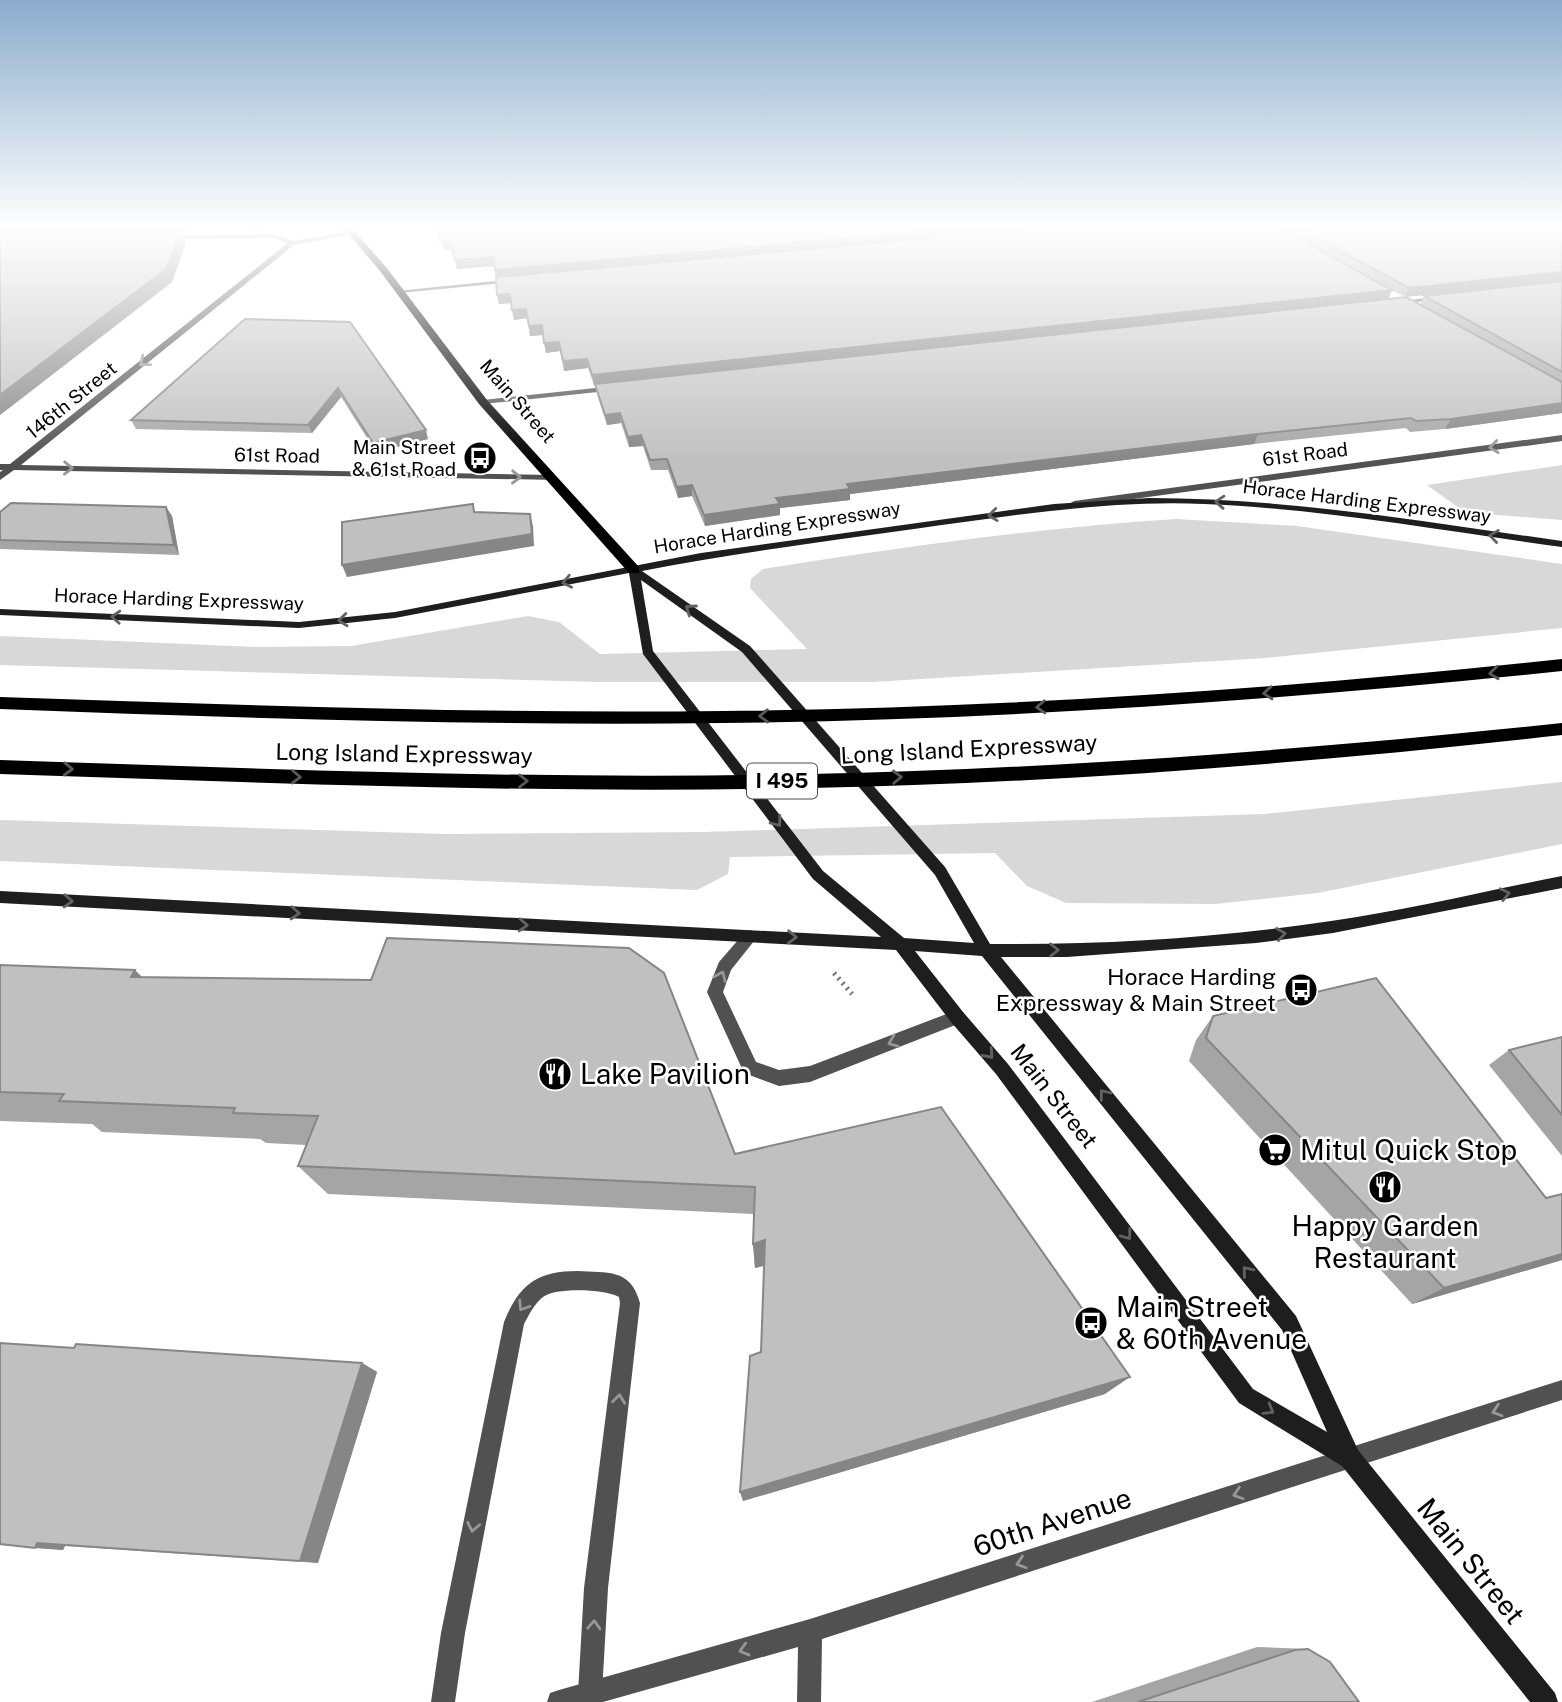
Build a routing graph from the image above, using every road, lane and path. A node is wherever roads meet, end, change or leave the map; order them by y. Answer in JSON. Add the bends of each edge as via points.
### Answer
{"nodes":[{"id":1,"x":215,"y":304,"type":"edge"},
{"id":2,"x":408,"y":304,"type":"edge"},
{"id":3,"x":1407,"y":304,"type":"edge"},
{"id":4,"x":1422,"y":313,"type":"edge"},
{"id":5,"x":620,"y":388,"type":"edge"},
{"id":6,"x":483,"y":402,"type":"junction"},
{"id":7,"x":1562,"y":438,"type":"edge"},
{"id":8,"x":0,"y":467,"type":"edge"},
{"id":9,"x":12,"y":467,"type":"junction"},
{"id":10,"x":0,"y":477,"type":"edge"},
{"id":11,"x":553,"y":478,"type":"junction"},
{"id":12,"x":1054,"y":507,"type":"junction"},
{"id":13,"x":1562,"y":544,"type":"edge"},
{"id":14,"x":634,"y":570,"type":"junction"},
{"id":15,"x":0,"y":612,"type":"edge"},
{"id":16,"x":1562,"y":665,"type":"edge"},
{"id":17,"x":0,"y":703,"type":"edge"},
{"id":18,"x":1562,"y":729,"type":"edge"},
{"id":19,"x":0,"y":767,"type":"edge"},
{"id":20,"x":1562,"y":882,"type":"edge"},
{"id":21,"x":0,"y":897,"type":"edge"},
{"id":22,"x":750,"y":936,"type":"junction"},
{"id":23,"x":900,"y":944,"type":"junction"},
{"id":24,"x":986,"y":950,"type":"junction"},
{"id":25,"x":832,"y":971,"type":"dead end"},
{"id":26,"x":852,"y":994,"type":"dead end"},
{"id":27,"x":957,"y":1017,"type":"junction"},
{"id":28,"x":1562,"y":1390,"type":"edge"},
{"id":29,"x":1350,"y":1458,"type":"junction"},
{"id":30,"x":810,"y":1631,"type":"junction"},
{"id":31,"x":590,"y":1693,"type":"junction"},
{"id":32,"x":443,"y":1702,"type":"edge"},
{"id":33,"x":559,"y":1702,"type":"edge"},
{"id":34,"x":809,"y":1702,"type":"edge"},
{"id":35,"x":1546,"y":1702,"type":"edge"}],
"edges":[{"from":1,"to":9,"type":"street","name":"146th Street","one_way":true},
{"from":2,"to":6,"type":"main road","name":"Main Street"},
{"from":3,"to":4,"type":"street"},
{"from":5,"to":6,"type":"street"},
{"from":6,"to":11,"type":"main road","name":"Main Street"},
{"from":7,"to":12,"type":"street","name":"61st Road","one_way":true},
{"from":8,"to":9,"type":"street","name":"61st Road"},
{"from":9,"to":10,"type":"street","name":"146th Street"},
{"from":9,"to":11,"type":"street","name":"61st Road","one_way":true},
{"from":11,"to":14,"type":"main road","name":"Main Street"},
{"from":13,"to":12,"type":"main road","name":"Horace Harding Expressway","one_way":true,"via":[[1257,505],[1149,501]]},
{"from":12,"to":14,"type":"main road","name":"Horace Harding Expressway","one_way":true,"via":[[701,556]]},
{"from":14,"to":15,"type":"main road","name":"Horace Harding Expressway","one_way":true,"via":[[395,615],[299,625]]},
{"from":14,"to":23,"type":"main road","name":"Main Street","one_way":true,"via":[[647,651],[818,875]]},
{"from":24,"to":14,"type":"main road","name":"Main Street","one_way":true,"via":[[940,871],[746,649]]},
{"from":16,"to":17,"type":"highway","name":"Long Island Expressway","one_way":true,"via":[[1193,699],[748,716],[479,717]]},
{"from":19,"to":18,"type":"highway","name":"Long Island Expressway","number":"I 495","one_way":true,"via":[[318,778],[811,781],[1306,754]]},
{"from":24,"to":20,"type":"main road","one_way":true,"via":[[1068,951],[1256,937],[1405,915]]},
{"from":21,"to":22,"type":"main road","one_way":true},
{"from":22,"to":23,"type":"main road","one_way":true},
{"from":27,"to":22,"type":"street","one_way":true,"via":[[810,1074],[779,1078],[750,1068],[715,992],[724,967]]},
{"from":23,"to":24,"type":"main road"},
{"from":23,"to":27,"type":"main road","name":"Main Street"},
{"from":29,"to":24,"type":"main road","name":"Main Street","one_way":true,"via":[[1289,1322]]},
{"from":25,"to":26,"type":"path"},
{"from":27,"to":29,"type":"main road","name":"Main Street","one_way":true,"via":[[1003,1069],[1246,1396]]},
{"from":28,"to":29,"type":"street","name":"60th Avenue","one_way":true},
{"from":29,"to":30,"type":"street","name":"60th Avenue","one_way":true},
{"from":29,"to":35,"type":"main road","name":"Main Street"},
{"from":30,"to":31,"type":"street","name":"60th Avenue","one_way":true},
{"from":30,"to":34,"type":"street"},
{"from":31,"to":32,"type":"street","one_way":true,"via":[[596,1588],[630,1303],[619,1284],[557,1280],[533,1292],[514,1322]]},
{"from":31,"to":33,"type":"street","name":"60th Avenue"}]}
